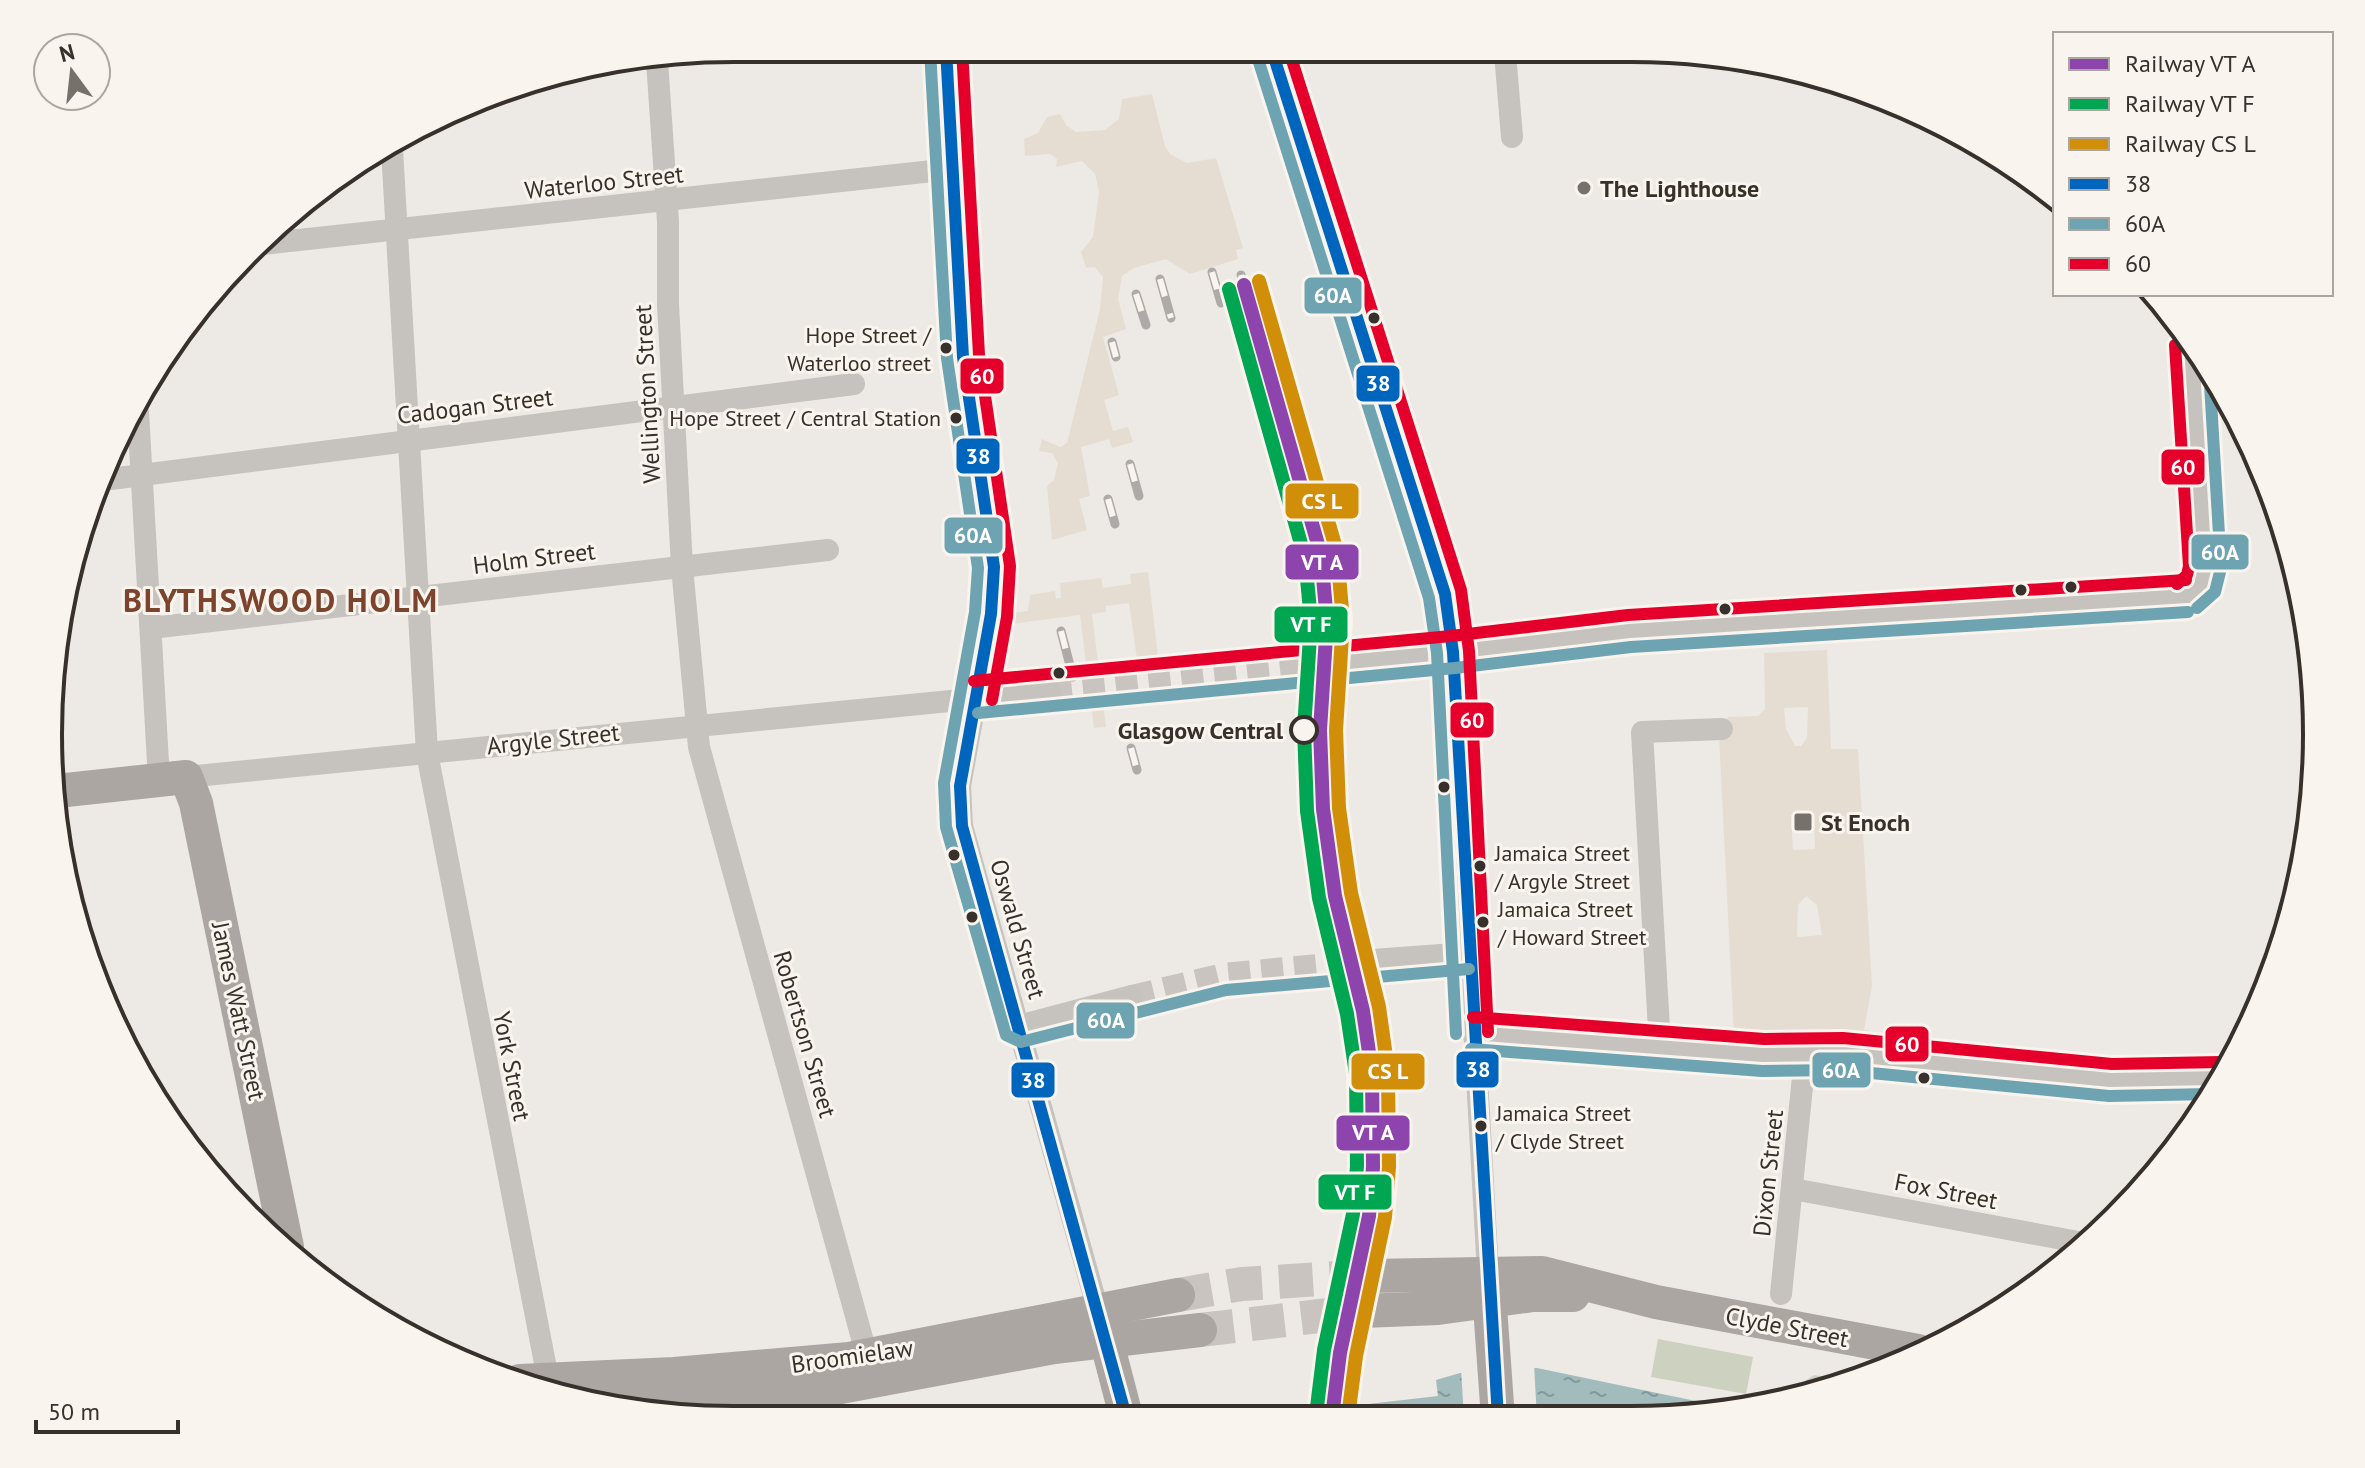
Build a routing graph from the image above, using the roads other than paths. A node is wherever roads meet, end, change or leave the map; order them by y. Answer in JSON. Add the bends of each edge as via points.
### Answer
{"nodes":[{"id":1,"x":947,"y":62,"type":"edge"},
{"id":2,"x":1276,"y":62,"type":"edge"},
{"id":3,"x":1506,"y":62,"type":"edge"},
{"id":4,"x":657,"y":67,"type":"edge"},
{"id":5,"x":1512,"y":137,"type":"dead end"},
{"id":6,"x":392,"y":155,"type":"edge"},
{"id":7,"x":951,"y":169,"type":"junction"},
{"id":8,"x":666,"y":202,"type":"junction"},
{"id":9,"x":397,"y":229,"type":"junction"},
{"id":10,"x":277,"y":242,"type":"edge"},
{"id":11,"x":2192,"y":365,"type":"edge"},
{"id":12,"x":854,"y":384,"type":"dead end"},
{"id":13,"x":675,"y":406,"type":"junction"},
{"id":14,"x":139,"y":423,"type":"edge"},
{"id":15,"x":407,"y":442,"type":"junction"},
{"id":16,"x":142,"y":474,"type":"junction"},
{"id":17,"x":112,"y":479,"type":"edge"},
{"id":18,"x":828,"y":550,"type":"dead end"},
{"id":19,"x":682,"y":567,"type":"junction"},
{"id":20,"x":417,"y":598,"type":"junction"},
{"id":21,"x":151,"y":628,"type":"junction"},
{"id":22,"x":1453,"y":652,"type":"junction"},
{"id":23,"x":1330,"y":661,"type":"tunnel mouth"},
{"id":24,"x":1050,"y":691,"type":"tunnel mouth"},
{"id":25,"x":976,"y":697,"type":"junction"},
{"id":26,"x":696,"y":724,"type":"junction"},
{"id":27,"x":1722,"y":729,"type":"dead end"},
{"id":28,"x":427,"y":753,"type":"junction"},
{"id":29,"x":172,"y":779,"type":"junction"},
{"id":30,"x":64,"y":790,"type":"edge"},
{"id":31,"x":1468,"y":953,"type":"junction"},
{"id":32,"x":1359,"y":961,"type":"tunnel mouth"},
{"id":33,"x":1132,"y":996,"type":"tunnel mouth"},
{"id":34,"x":1019,"y":1026,"type":"junction"},
{"id":35,"x":1472,"y":1033,"type":"junction"},
{"id":36,"x":1660,"y":1047,"type":"junction"},
{"id":37,"x":1805,"y":1057,"type":"junction"},
{"id":38,"x":2208,"y":1078,"type":"edge"},
{"id":39,"x":1793,"y":1189,"type":"junction"},
{"id":40,"x":284,"y":1232,"type":"edge"},
{"id":41,"x":2072,"y":1241,"type":"edge"},
{"id":42,"x":1369,"y":1276,"type":"tunnel mouth"},
{"id":43,"x":1489,"y":1287,"type":"junction"},
{"id":44,"x":1781,"y":1294,"type":"dead end"},
{"id":45,"x":1178,"y":1295,"type":"tunnel mouth"},
{"id":46,"x":1656,"y":1302,"type":"junction"},
{"id":47,"x":1362,"y":1311,"type":"tunnel mouth"},
{"id":48,"x":1102,"y":1325,"type":"junction"},
{"id":49,"x":1200,"y":1330,"type":"tunnel mouth"},
{"id":50,"x":1903,"y":1348,"type":"edge"},
{"id":51,"x":867,"y":1356,"type":"junction"},
{"id":52,"x":538,"y":1376,"type":"edge"},
{"id":53,"x":556,"y":1382,"type":"edge"},
{"id":54,"x":674,"y":1403,"type":"edge"},
{"id":55,"x":1123,"y":1406,"type":"edge"},
{"id":56,"x":1497,"y":1406,"type":"edge"}],
"edges":[{"from":1,"to":7,"type":"street","name":"Oswald Street"},
{"from":2,"to":22,"type":"street","via":[[1445,594]]},
{"from":3,"to":5,"type":"street"},
{"from":4,"to":8,"type":"street","name":"Wellington Street"},
{"from":6,"to":9,"type":"street","name":"York Street"},
{"from":7,"to":8,"type":"street","name":"Waterloo Street"},
{"from":7,"to":25,"type":"street","name":"Oswald Street","via":[[963,357],[994,567],[993,605]]},
{"from":8,"to":9,"type":"street","name":"Waterloo Street"},
{"from":8,"to":13,"type":"street","name":"Wellington Street"},
{"from":9,"to":10,"type":"street","name":"Waterloo Street"},
{"from":9,"to":15,"type":"street","name":"York Street"},
{"from":11,"to":22,"type":"street","via":[[2205,567],[2201,584],[2187,596],[1776,619]]},
{"from":12,"to":13,"type":"street","name":"Cadogan Street"},
{"from":13,"to":15,"type":"street","name":"Cadogan Street"},
{"from":13,"to":19,"type":"street","name":"Wellington Street"},
{"from":14,"to":16,"type":"street"},
{"from":15,"to":16,"type":"street","name":"Cadogan Street"},
{"from":15,"to":20,"type":"street","name":"York Street"},
{"from":16,"to":17,"type":"street","name":"Cadogan Street"},
{"from":16,"to":21,"type":"street"},
{"from":18,"to":19,"type":"street","name":"Holm Street"},
{"from":19,"to":20,"type":"street","name":"Holm Street"},
{"from":19,"to":26,"type":"street","name":"Wellington Street"},
{"from":20,"to":21,"type":"street","name":"Holm Street"},
{"from":20,"to":28,"type":"street","name":"York Street"},
{"from":21,"to":29,"type":"street"},
{"from":22,"to":23,"type":"street"},
{"from":22,"to":31,"type":"street"},
{"from":24,"to":25,"type":"street","name":"Argyle Street"},
{"from":25,"to":26,"type":"street","name":"Argyle Street"},
{"from":25,"to":34,"type":"street","name":"Oswald Street","via":[[960,786],[962,826]]},
{"from":26,"to":28,"type":"street","name":"Argyle Street"},
{"from":26,"to":51,"type":"street","name":"Robertson Street"},
{"from":27,"to":36,"type":"street","via":[[1642,732]]},
{"from":28,"to":29,"type":"street","name":"Argyle Street"},
{"from":28,"to":52,"type":"street","name":"York Street"},
{"from":29,"to":30,"type":"main road","name":"Argyle Street"},
{"from":29,"to":40,"type":"main road","name":"James Watt Street","via":[[196,803]]},
{"from":31,"to":32,"type":"street"},
{"from":31,"to":35,"type":"street"},
{"from":33,"to":34,"type":"street"},
{"from":34,"to":48,"type":"street","name":"Oswald Street"},
{"from":35,"to":36,"type":"street"},
{"from":35,"to":43,"type":"street"},
{"from":36,"to":37,"type":"street"},
{"from":37,"to":38,"type":"street","via":[[1841,1054],[2111,1080]]},
{"from":37,"to":39,"type":"street","name":"Dixon Street"},
{"from":39,"to":41,"type":"street","name":"Fox Street"},
{"from":39,"to":44,"type":"street","name":"Dixon Street"},
{"from":42,"to":43,"type":"main road"},
{"from":43,"to":46,"type":"main road","name":"Clyde Street"},
{"from":43,"to":46,"type":"main road","name":"Clyde Street","via":[[1542,1273]]},
{"from":43,"to":47,"type":"main road"},
{"from":43,"to":56,"type":"main road"},
{"from":45,"to":48,"type":"main road","name":"Broomielaw"},
{"from":46,"to":50,"type":"main road","name":"Clyde Street"},
{"from":48,"to":49,"type":"main road","name":"Broomielaw"},
{"from":48,"to":51,"type":"main road","name":"Broomielaw"},
{"from":48,"to":54,"type":"main road","name":"Broomielaw","via":[[1054,1347],[830,1389]]},
{"from":48,"to":55,"type":"main road"},
{"from":51,"to":53,"type":"main road","name":"Broomielaw"}]}
